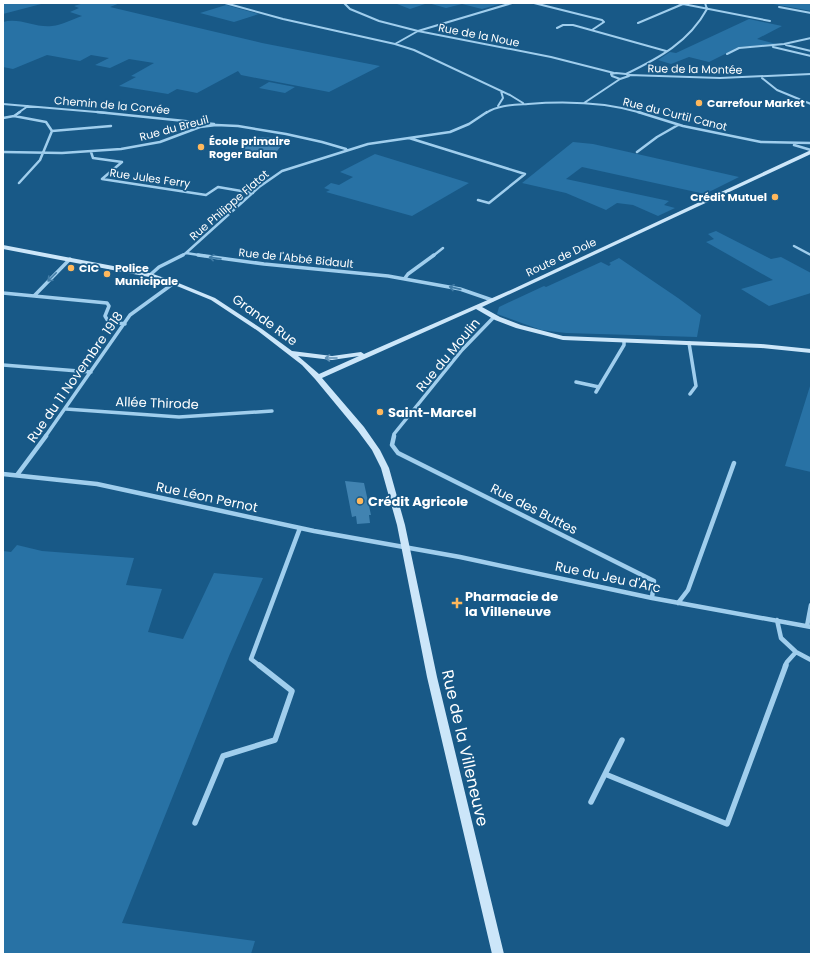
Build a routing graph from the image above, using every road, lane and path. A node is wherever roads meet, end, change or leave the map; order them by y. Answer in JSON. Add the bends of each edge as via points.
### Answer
{"nodes":[{"id":1,"x":225,"y":3,"type":"edge"},
{"id":2,"x":344,"y":3,"type":"edge"},
{"id":3,"x":512,"y":3,"type":"edge"},
{"id":4,"x":534,"y":3,"type":"edge"},
{"id":5,"x":678,"y":3,"type":"edge"},
{"id":6,"x":705,"y":3,"type":"edge"},
{"id":7,"x":683,"y":4,"type":"junction"},
{"id":8,"x":779,"y":7,"type":"dead end"},
{"id":9,"x":707,"y":9,"type":"junction"},
{"id":10,"x":811,"y":13,"type":"edge"},
{"id":11,"x":770,"y":21,"type":"dead end"},
{"id":12,"x":638,"y":23,"type":"dead end"},
{"id":13,"x":557,"y":28,"type":"dead end"},
{"id":14,"x":592,"y":30,"type":"junction"},
{"id":15,"x":418,"y":31,"type":"junction"},
{"id":16,"x":811,"y":38,"type":"edge"},
{"id":17,"x":395,"y":44,"type":"junction"},
{"id":18,"x":784,"y":44,"type":"junction"},
{"id":19,"x":770,"y":46,"type":"junction"},
{"id":20,"x":666,"y":51,"type":"junction"},
{"id":21,"x":811,"y":51,"type":"edge"},
{"id":22,"x":727,"y":54,"type":"dead end"},
{"id":23,"x":811,"y":56,"type":"edge"},
{"id":24,"x":614,"y":73,"type":"junction"},
{"id":25,"x":811,"y":74,"type":"edge"},
{"id":26,"x":627,"y":75,"type":"junction"},
{"id":27,"x":620,"y":78,"type":"junction"},
{"id":28,"x":762,"y":78,"type":"junction"},
{"id":29,"x":501,"y":91,"type":"junction"},
{"id":30,"x":523,"y":103,"type":"junction"},
{"id":31,"x":584,"y":103,"type":"junction"},
{"id":32,"x":3,"y":104,"type":"edge"},
{"id":33,"x":811,"y":104,"type":"edge"},
{"id":34,"x":28,"y":106,"type":"junction"},
{"id":35,"x":498,"y":107,"type":"junction"},
{"id":36,"x":14,"y":116,"type":"junction"},
{"id":37,"x":3,"y":118,"type":"edge"},
{"id":38,"x":218,"y":125,"type":"junction"},
{"id":39,"x":678,"y":125,"type":"junction"},
{"id":40,"x":111,"y":126,"type":"dead end"},
{"id":41,"x":52,"y":130,"type":"junction"},
{"id":42,"x":409,"y":138,"type":"junction"},
{"id":43,"x":785,"y":143,"type":"junction"},
{"id":44,"x":811,"y":143,"type":"edge"},
{"id":45,"x":346,"y":149,"type":"junction"},
{"id":46,"x":811,"y":151,"type":"edge"},
{"id":47,"x":3,"y":152,"type":"edge"},
{"id":48,"x":91,"y":152,"type":"junction"},
{"id":49,"x":637,"y":152,"type":"dead end"},
{"id":50,"x":44,"y":154,"type":"junction"},
{"id":51,"x":20,"y":183,"type":"dead end"},
{"id":52,"x":253,"y":193,"type":"junction"},
{"id":53,"x":478,"y":200,"type":"dead end"},
{"id":54,"x":794,"y":246,"type":"dead end"},
{"id":55,"x":3,"y":247,"type":"edge"},
{"id":56,"x":443,"y":248,"type":"dead end"},
{"id":57,"x":186,"y":253,"type":"junction"},
{"id":58,"x":811,"y":255,"type":"edge"},
{"id":59,"x":70,"y":259,"type":"junction"},
{"id":60,"x":150,"y":275,"type":"junction"},
{"id":61,"x":405,"y":278,"type":"junction"},
{"id":62,"x":174,"y":282,"type":"junction"},
{"id":63,"x":3,"y":292,"type":"edge"},
{"id":64,"x":34,"y":296,"type":"junction"},
{"id":65,"x":492,"y":300,"type":"junction"},
{"id":66,"x":477,"y":307,"type":"junction"},
{"id":67,"x":494,"y":317,"type":"junction"},
{"id":68,"x":125,"y":324,"type":"junction"},
{"id":69,"x":624,"y":341,"type":"junction"},
{"id":70,"x":689,"y":343,"type":"junction"},
{"id":71,"x":383,"y":348,"type":"junction"},
{"id":72,"x":811,"y":351,"type":"edge"},
{"id":73,"x":289,"y":352,"type":"junction"},
{"id":74,"x":3,"y":366,"type":"edge"},
{"id":75,"x":91,"y":372,"type":"junction"},
{"id":76,"x":318,"y":377,"type":"junction"},
{"id":77,"x":576,"y":382,"type":"dead end"},
{"id":78,"x":599,"y":387,"type":"junction"},
{"id":79,"x":596,"y":392,"type":"dead end"},
{"id":80,"x":690,"y":394,"type":"dead end"},
{"id":81,"x":66,"y":409,"type":"junction"},
{"id":82,"x":272,"y":411,"type":"dead end"},
{"id":83,"x":392,"y":446,"type":"joint"},
{"id":84,"x":734,"y":463,"type":"dead end"},
{"id":85,"x":3,"y":474,"type":"edge"},
{"id":86,"x":17,"y":475,"type":"junction"},
{"id":87,"x":300,"y":528,"type":"junction"},
{"id":88,"x":405,"y":547,"type":"junction"},
{"id":89,"x":652,"y":598,"type":"junction"},
{"id":90,"x":678,"y":603,"type":"junction"},
{"id":91,"x":811,"y":605,"type":"edge"},
{"id":92,"x":777,"y":620,"type":"junction"},
{"id":93,"x":809,"y":626,"type":"edge"},
{"id":94,"x":796,"y":652,"type":"junction"},
{"id":95,"x":811,"y":660,"type":"edge"},
{"id":96,"x":622,"y":740,"type":"dead end"},
{"id":97,"x":605,"y":774,"type":"junction"},
{"id":98,"x":592,"y":802,"type":"dead end"},
{"id":99,"x":195,"y":823,"type":"dead end"},
{"id":100,"x":498,"y":954,"type":"edge"}],
"edges":[{"from":1,"to":17,"type":"street"},
{"from":2,"to":15,"type":"street","name":"Rue de la Noue","via":[[350,9],[379,21]]},
{"from":3,"to":15,"type":"street"},
{"from":4,"to":14,"type":"street","via":[[604,22]]},
{"from":5,"to":7,"type":"street"},
{"from":6,"to":9,"type":"street"},
{"from":7,"to":9,"type":"street"},
{"from":7,"to":12,"type":"street"},
{"from":8,"to":10,"type":"street"},
{"from":9,"to":11,"type":"street"},
{"from":9,"to":20,"type":"street","via":[[696,28]]},
{"from":13,"to":14,"type":"street","via":[[573,25]]},
{"from":14,"to":20,"type":"street"},
{"from":15,"to":17,"type":"street"},
{"from":15,"to":24,"type":"street","name":"Rue de la Noue"},
{"from":16,"to":18,"type":"street"},
{"from":17,"to":29,"type":"street","via":[[418,52]]},
{"from":18,"to":19,"type":"street"},
{"from":18,"to":21,"type":"street"},
{"from":19,"to":22,"type":"street","via":[[739,48]]},
{"from":19,"to":23,"type":"street"},
{"from":20,"to":26,"type":"street"},
{"from":24,"to":26,"type":"street","name":"Rue de la Noue"},
{"from":24,"to":27,"type":"street","via":[[612,76]]},
{"from":25,"to":28,"type":"street","name":"Rue de la Montée"},
{"from":26,"to":27,"type":"street","via":[[627,78]]},
{"from":26,"to":28,"type":"street","name":"Rue de la Montée","via":[[709,79]]},
{"from":27,"to":31,"type":"street","via":[[614,85]]},
{"from":28,"to":33,"type":"street","via":[[777,90]]},
{"from":29,"to":30,"type":"street"},
{"from":29,"to":35,"type":"street","via":[[504,98]]},
{"from":30,"to":31,"type":"street","name":"Rue Philippe Flatot"},
{"from":30,"to":35,"type":"street","name":"Rue Philippe Flatot"},
{"from":31,"to":39,"type":"street","name":"Rue du Curtil Canot","via":[[632,110]]},
{"from":32,"to":34,"type":"street","name":"Chemin de la Corvée"},
{"from":34,"to":36,"type":"street"},
{"from":34,"to":38,"type":"street","name":"Chemin de la Corvée"},
{"from":35,"to":42,"type":"street","name":"Rue Philippe Flatot","via":[[450,132]]},
{"from":36,"to":37,"type":"street"},
{"from":36,"to":41,"type":"street","via":[[46,122]]},
{"from":38,"to":45,"type":"street","name":"Rue du Breuil","via":[[280,133]]},
{"from":38,"to":48,"type":"street","name":"Rue du Breuil","via":[[206,126],[161,142]]},
{"from":39,"to":43,"type":"street","name":"Rue du Curtil Canot","via":[[761,142]]},
{"from":39,"to":49,"type":"street"},
{"from":40,"to":41,"type":"street"},
{"from":41,"to":50,"type":"street"},
{"from":42,"to":45,"type":"street","name":"Rue Philippe Flatot"},
{"from":42,"to":53,"type":"street","via":[[525,174],[489,203]]},
{"from":43,"to":44,"type":"street","name":"Rue du Curtil Canot"},
{"from":43,"to":46,"type":"street","name":"Rue du Curtil Canot"},
{"from":45,"to":52,"type":"street","name":"Rue Philippe Flatot","via":[[282,172]]},
{"from":46,"to":65,"type":"main road","name":"Route de Dole"},
{"from":47,"to":50,"type":"street","name":"Rue du Breuil"},
{"from":48,"to":50,"type":"street","name":"Rue du Breuil"},
{"from":48,"to":52,"type":"street","name":"Rue Jules Ferry","via":[[93,158],[122,162],[102,179],[206,195],[218,187]]},
{"from":50,"to":51,"type":"street"},
{"from":52,"to":57,"type":"street","name":"Rue Philippe Flatot"},
{"from":54,"to":58,"type":"street"},
{"from":55,"to":59,"type":"main road","name":"Grande Rue"},
{"from":56,"to":61,"type":"street"},
{"from":57,"to":60,"type":"street","name":"Rue Philippe Flatot"},
{"from":61,"to":57,"type":"street","name":"Rue de l'Abbé Bidault","one_way":true,"via":[[264,264]]},
{"from":59,"to":60,"type":"main road","name":"Grande Rue"},
{"from":59,"to":64,"type":"street","one_way":true},
{"from":60,"to":62,"type":"main road","name":"Grande Rue"},
{"from":65,"to":61,"type":"street","name":"Rue de l'Abbé Bidault","one_way":true,"via":[[460,289]]},
{"from":62,"to":68,"type":"street","name":"Rue du 11 Novembre 1918","via":[[130,315]]},
{"from":62,"to":73,"type":"main road","name":"Grande Rue","via":[[213,298]]},
{"from":63,"to":64,"type":"street"},
{"from":64,"to":68,"type":"street","via":[[107,303],[109,306],[105,316],[108,320]]},
{"from":65,"to":66,"type":"main road","name":"Route de Dole"},
{"from":66,"to":67,"type":"main road"},
{"from":66,"to":71,"type":"main road","name":"Route de Dole"},
{"from":67,"to":69,"type":"main road","via":[[546,335]]},
{"from":67,"to":83,"type":"street","name":"Rue du Moulin","via":[[462,350],[394,434]]},
{"from":68,"to":75,"type":"street","name":"Rue du 11 Novembre 1918"},
{"from":69,"to":70,"type":"main road"},
{"from":69,"to":78,"type":"street"},
{"from":70,"to":72,"type":"main road"},
{"from":70,"to":80,"type":"street","via":[[696,386]]},
{"from":71,"to":73,"type":"main road","one_way":true,"via":[[332,358]]},
{"from":71,"to":76,"type":"main road","name":"Route de Dole"},
{"from":73,"to":76,"type":"main road","name":"Grande Rue"},
{"from":74,"to":75,"type":"street"},
{"from":75,"to":81,"type":"street","name":"Rue du 11 Novembre 1918"},
{"from":76,"to":88,"type":"main road","name":"Grande Rue","via":[[376,450],[385,468]]},
{"from":77,"to":78,"type":"street"},
{"from":78,"to":79,"type":"street"},
{"from":81,"to":82,"type":"street","name":"Allée Thirode","via":[[179,417]]},
{"from":81,"to":86,"type":"street","name":"Rue du 11 Novembre 1918"},
{"from":83,"to":89,"type":"street","name":"Rue des Buttes","via":[[398,453],[654,581]]},
{"from":84,"to":90,"type":"street","via":[[688,590]]},
{"from":85,"to":86,"type":"street","name":"Rue Léon Pernot"},
{"from":86,"to":87,"type":"street","name":"Rue Léon Pernot","via":[[97,484]]},
{"from":87,"to":88,"type":"street","name":"Rue Léon Pernot"},
{"from":87,"to":99,"type":"street","via":[[251,659],[292,691],[275,740],[223,756]]},
{"from":88,"to":89,"type":"street","name":"Rue du Jeu d'Arc"},
{"from":88,"to":100,"type":"main road","name":"Rue de la Villeneuve","via":[[433,684]]},
{"from":89,"to":90,"type":"street","name":"Rue du Jeu d'Arc"},
{"from":90,"to":92,"type":"street","name":"Rue du Jeu d'Arc"},
{"from":91,"to":93,"type":"street","name":"Rue du Jeu d'Arc"},
{"from":92,"to":93,"type":"street","name":"Rue du Jeu d'Arc"},
{"from":92,"to":94,"type":"street","via":[[781,638]]},
{"from":94,"to":95,"type":"street"},
{"from":94,"to":97,"type":"street","via":[[787,662],[727,824]]},
{"from":96,"to":97,"type":"street"},
{"from":97,"to":98,"type":"street"}]}
